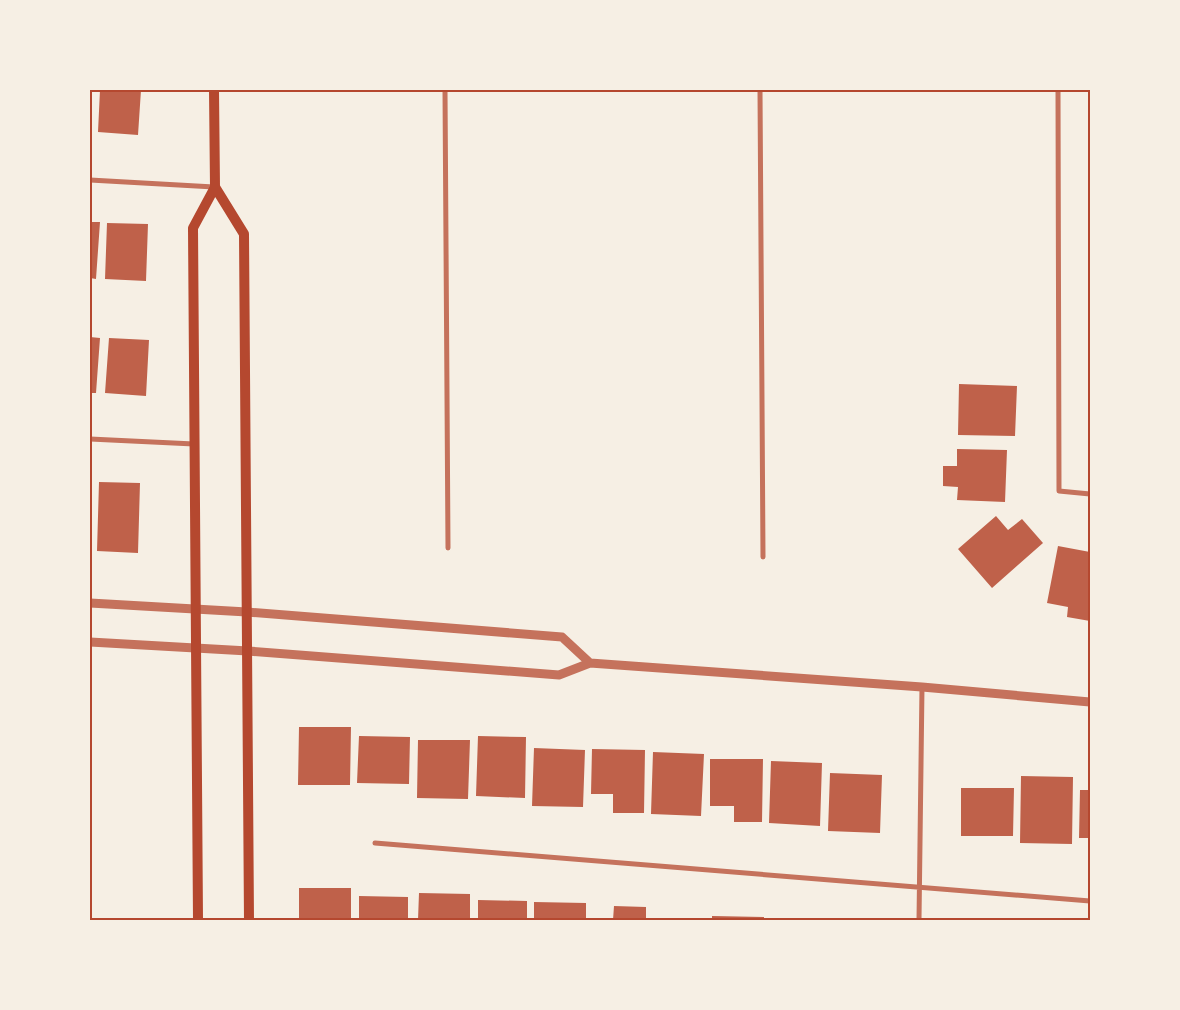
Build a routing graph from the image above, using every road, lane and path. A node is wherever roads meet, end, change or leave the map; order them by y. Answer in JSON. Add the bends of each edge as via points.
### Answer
{"nodes":[{"id":1,"x":214,"y":90,"type":"edge"},
{"id":2,"x":445,"y":90,"type":"edge"},
{"id":3,"x":760,"y":90,"type":"edge"},
{"id":4,"x":1058,"y":90,"type":"edge"},
{"id":5,"x":90,"y":180,"type":"edge"},
{"id":6,"x":215,"y":187,"type":"junction"},
{"id":7,"x":90,"y":439,"type":"edge"},
{"id":8,"x":194,"y":444,"type":"junction"},
{"id":9,"x":1090,"y":494,"type":"edge"},
{"id":10,"x":448,"y":548,"type":"dead end"},
{"id":11,"x":764,"y":557,"type":"dead end"},
{"id":12,"x":90,"y":603,"type":"edge"},
{"id":13,"x":196,"y":609,"type":"junction"},
{"id":14,"x":247,"y":612,"type":"junction"},
{"id":15,"x":90,"y":642,"type":"edge"},
{"id":16,"x":197,"y":648,"type":"junction"},
{"id":17,"x":248,"y":651,"type":"junction"},
{"id":18,"x":590,"y":663,"type":"junction"},
{"id":19,"x":922,"y":688,"type":"junction"},
{"id":20,"x":1090,"y":702,"type":"edge"},
{"id":21,"x":375,"y":842,"type":"dead end"},
{"id":22,"x":919,"y":888,"type":"junction"},
{"id":23,"x":1090,"y":901,"type":"edge"},
{"id":24,"x":198,"y":920,"type":"edge"},
{"id":25,"x":249,"y":920,"type":"edge"},
{"id":26,"x":919,"y":920,"type":"edge"}],
"edges":[{"from":1,"to":6,"type":"main road"},
{"from":2,"to":10,"type":"street"},
{"from":3,"to":11,"type":"street"},
{"from":4,"to":9,"type":"street","via":[[1059,492]]},
{"from":5,"to":6,"type":"street"},
{"from":6,"to":8,"type":"main road","via":[[193,228]]},
{"from":6,"to":14,"type":"main road","via":[[244,234]]},
{"from":7,"to":8,"type":"street"},
{"from":8,"to":13,"type":"main road"},
{"from":12,"to":13,"type":"street"},
{"from":13,"to":14,"type":"street"},
{"from":13,"to":16,"type":"main road"},
{"from":14,"to":17,"type":"main road"},
{"from":14,"to":18,"type":"street","via":[[562,637]]},
{"from":15,"to":16,"type":"street"},
{"from":16,"to":17,"type":"street"},
{"from":16,"to":24,"type":"main road"},
{"from":17,"to":18,"type":"street","via":[[559,676]]},
{"from":17,"to":25,"type":"main road"},
{"from":18,"to":19,"type":"street"},
{"from":19,"to":20,"type":"street"},
{"from":19,"to":22,"type":"street"},
{"from":21,"to":22,"type":"street"},
{"from":22,"to":23,"type":"street"},
{"from":22,"to":26,"type":"street"}]}
